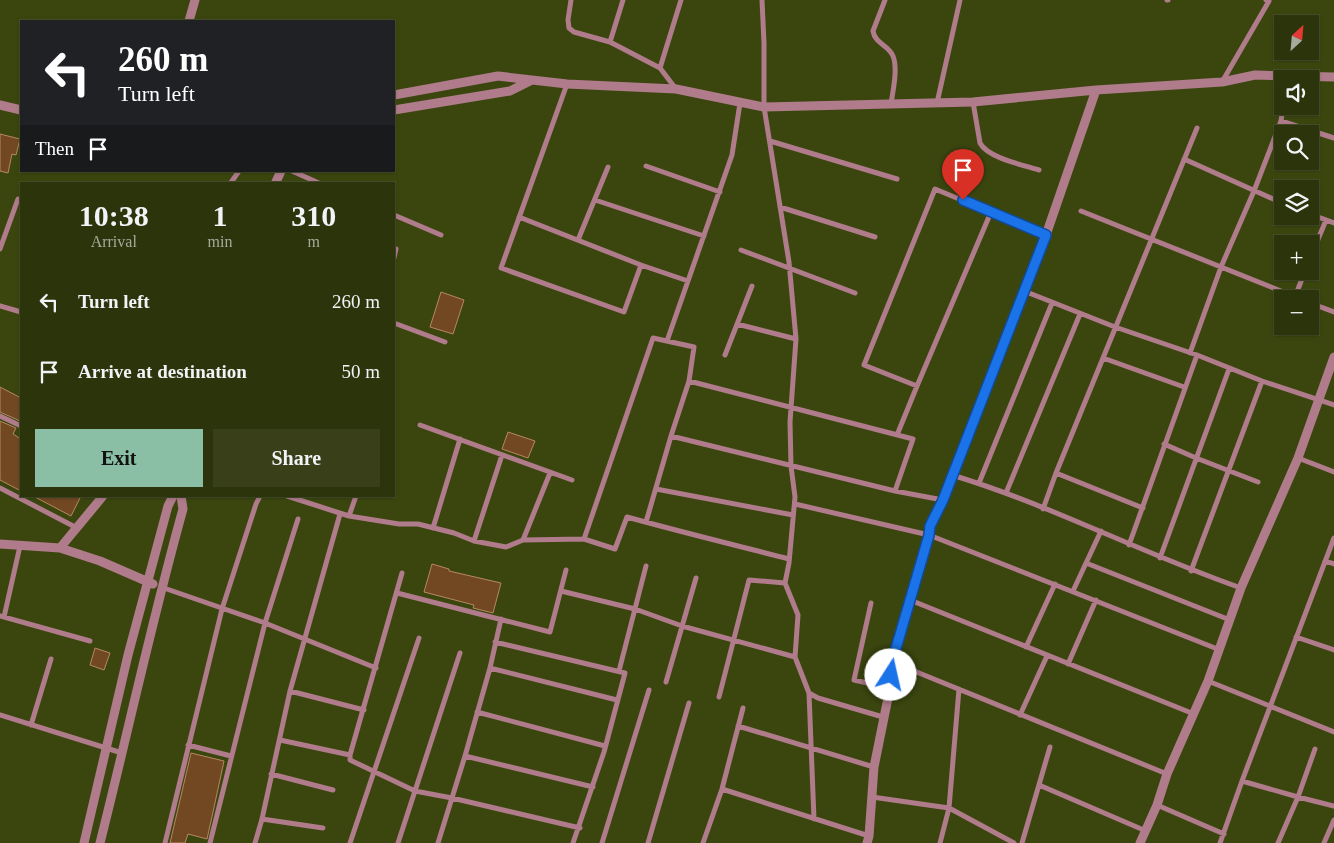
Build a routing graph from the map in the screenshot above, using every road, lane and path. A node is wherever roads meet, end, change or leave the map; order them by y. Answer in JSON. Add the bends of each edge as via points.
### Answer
{"nodes":[{"id":1,"x":195,"y":0,"type":"edge"},
{"id":2,"x":571,"y":0,"type":"edge"},
{"id":3,"x":624,"y":0,"type":"edge"},
{"id":4,"x":681,"y":0,"type":"edge"},
{"id":5,"x":762,"y":0,"type":"edge"},
{"id":6,"x":885,"y":0,"type":"edge"},
{"id":7,"x":960,"y":0,"type":"edge"},
{"id":8,"x":1266,"y":0,"type":"edge"},
{"id":9,"x":189,"y":20,"type":"edge"},
{"id":10,"x":610,"y":42,"type":"junction"},
{"id":11,"x":660,"y":68,"type":"junction"},
{"id":12,"x":1274,"y":76,"type":"edge"},
{"id":13,"x":1319,"y":77,"type":"edge"},
{"id":14,"x":1334,"y":77,"type":"edge"},
{"id":15,"x":533,"y":80,"type":"junction"},
{"id":16,"x":1222,"y":82,"type":"junction"},
{"id":17,"x":567,"y":84,"type":"junction"},
{"id":18,"x":676,"y":89,"type":"junction"},
{"id":19,"x":1096,"y":90,"type":"junction"},
{"id":20,"x":395,"y":96,"type":"edge"},
{"id":21,"x":973,"y":102,"type":"junction"},
{"id":22,"x":740,"y":103,"type":"junction"},
{"id":23,"x":937,"y":103,"type":"junction"},
{"id":24,"x":891,"y":104,"type":"junction"},
{"id":25,"x":0,"y":105,"type":"edge"},
{"id":26,"x":764,"y":108,"type":"junction"},
{"id":27,"x":20,"y":110,"type":"edge"},
{"id":28,"x":395,"y":110,"type":"edge"},
{"id":29,"x":1281,"y":115,"type":"edge"},
{"id":30,"x":1281,"y":120,"type":"junction"},
{"id":31,"x":1197,"y":128,"type":"dead end"},
{"id":32,"x":1334,"y":138,"type":"edge"},
{"id":33,"x":770,"y":141,"type":"junction"},
{"id":34,"x":1184,"y":159,"type":"junction"},
{"id":35,"x":646,"y":166,"type":"dead end"},
{"id":36,"x":608,"y":168,"type":"dead end"},
{"id":37,"x":1039,"y":170,"type":"dead end"},
{"id":38,"x":294,"y":172,"type":"edge"},
{"id":39,"x":897,"y":179,"type":"dead end"},
{"id":40,"x":317,"y":182,"type":"edge"},
{"id":41,"x":1254,"y":191,"type":"junction"},
{"id":42,"x":720,"y":192,"type":"junction"},
{"id":43,"x":18,"y":199,"type":"dead end"},
{"id":44,"x":595,"y":200,"type":"junction"},
{"id":45,"x":1274,"y":200,"type":"edge"},
{"id":46,"x":780,"y":207,"type":"junction"},
{"id":47,"x":1081,"y":211,"type":"dead end"},
{"id":48,"x":991,"y":212,"type":"junction"},
{"id":49,"x":395,"y":215,"type":"edge"},
{"id":50,"x":519,"y":217,"type":"junction"},
{"id":51,"x":1319,"y":217,"type":"edge"},
{"id":52,"x":1326,"y":220,"type":"junction"},
{"id":53,"x":1334,"y":224,"type":"edge"},
{"id":54,"x":441,"y":234,"type":"dead end"},
{"id":55,"x":1046,"y":235,"type":"junction"},
{"id":56,"x":704,"y":236,"type":"junction"},
{"id":57,"x":874,"y":237,"type":"dead end"},
{"id":58,"x":1319,"y":237,"type":"edge"},
{"id":59,"x":1151,"y":239,"type":"junction"},
{"id":60,"x":578,"y":240,"type":"junction"},
{"id":61,"x":0,"y":249,"type":"edge"},
{"id":62,"x":396,"y":249,"type":"dead end"},
{"id":63,"x":741,"y":250,"type":"dead end"},
{"id":64,"x":395,"y":254,"type":"edge"},
{"id":65,"x":641,"y":265,"type":"junction"},
{"id":66,"x":1221,"y":267,"type":"junction"},
{"id":67,"x":790,"y":270,"type":"junction"},
{"id":68,"x":688,"y":281,"type":"junction"},
{"id":69,"x":752,"y":286,"type":"dead end"},
{"id":70,"x":1278,"y":290,"type":"edge"},
{"id":71,"x":855,"y":292,"type":"dead end"},
{"id":72,"x":1024,"y":292,"type":"junction"},
{"id":73,"x":1052,"y":303,"type":"junction"},
{"id":74,"x":0,"y":306,"type":"edge"},
{"id":75,"x":1319,"y":306,"type":"edge"},
{"id":76,"x":20,"y":312,"type":"edge"},
{"id":77,"x":1334,"y":312,"type":"edge"},
{"id":78,"x":1080,"y":314,"type":"junction"},
{"id":79,"x":395,"y":323,"type":"edge"},
{"id":80,"x":737,"y":324,"type":"junction"},
{"id":81,"x":1115,"y":327,"type":"junction"},
{"id":82,"x":796,"y":339,"type":"junction"},
{"id":83,"x":667,"y":341,"type":"junction"},
{"id":84,"x":445,"y":342,"type":"dead end"},
{"id":85,"x":1190,"y":353,"type":"junction"},
{"id":86,"x":725,"y":354,"type":"dead end"},
{"id":87,"x":1196,"y":355,"type":"junction"},
{"id":88,"x":1103,"y":358,"type":"junction"},
{"id":89,"x":1334,"y":358,"type":"edge"},
{"id":90,"x":1229,"y":368,"type":"junction"},
{"id":91,"x":689,"y":381,"type":"junction"},
{"id":92,"x":1262,"y":381,"type":"junction"},
{"id":93,"x":917,"y":386,"type":"junction"},
{"id":94,"x":1184,"y":387,"type":"junction"},
{"id":95,"x":1319,"y":400,"type":"junction"},
{"id":96,"x":1334,"y":405,"type":"edge"},
{"id":97,"x":791,"y":407,"type":"junction"},
{"id":98,"x":0,"y":416,"type":"edge"},
{"id":99,"x":420,"y":425,"type":"dead end"},
{"id":100,"x":20,"y":426,"type":"edge"},
{"id":101,"x":897,"y":435,"type":"junction"},
{"id":102,"x":671,"y":436,"type":"junction"},
{"id":103,"x":460,"y":439,"type":"junction"},
{"id":104,"x":1164,"y":444,"type":"junction"},
{"id":105,"x":502,"y":455,"type":"junction"},
{"id":106,"x":1196,"y":458,"type":"junction"},
{"id":107,"x":1298,"y":458,"type":"junction"},
{"id":108,"x":791,"y":466,"type":"junction"},
{"id":109,"x":1228,"y":470,"type":"junction"},
{"id":110,"x":1334,"y":472,"type":"edge"},
{"id":111,"x":550,"y":473,"type":"junction"},
{"id":112,"x":1056,"y":473,"type":"junction"},
{"id":113,"x":952,"y":475,"type":"junction"},
{"id":114,"x":572,"y":480,"type":"dead end"},
{"id":115,"x":1258,"y":482,"type":"dead end"},
{"id":116,"x":979,"y":483,"type":"junction"},
{"id":117,"x":0,"y":488,"type":"edge"},
{"id":118,"x":656,"y":488,"type":"junction"},
{"id":119,"x":895,"y":491,"type":"junction"},
{"id":120,"x":1006,"y":492,"type":"junction"},
{"id":121,"x":102,"y":497,"type":"edge"},
{"id":122,"x":172,"y":497,"type":"edge"},
{"id":123,"x":180,"y":497,"type":"edge"},
{"id":124,"x":260,"y":497,"type":"edge"},
{"id":125,"x":290,"y":497,"type":"edge"},
{"id":126,"x":356,"y":497,"type":"edge"},
{"id":127,"x":943,"y":500,"type":"junction"},
{"id":128,"x":795,"y":504,"type":"junction"},
{"id":129,"x":1143,"y":508,"type":"junction"},
{"id":130,"x":1043,"y":509,"type":"junction"},
{"id":131,"x":340,"y":514,"type":"junction"},
{"id":132,"x":793,"y":515,"type":"junction"},
{"id":133,"x":349,"y":516,"type":"junction"},
{"id":134,"x":298,"y":519,"type":"dead end"},
{"id":135,"x":646,"y":522,"type":"junction"},
{"id":136,"x":77,"y":528,"type":"junction"},
{"id":137,"x":432,"y":528,"type":"junction"},
{"id":138,"x":1101,"y":531,"type":"junction"},
{"id":139,"x":929,"y":535,"type":"junction"},
{"id":140,"x":1334,"y":538,"type":"edge"},
{"id":141,"x":584,"y":539,"type":"junction"},
{"id":142,"x":523,"y":540,"type":"junction"},
{"id":143,"x":474,"y":541,"type":"junction"},
{"id":144,"x":0,"y":544,"type":"edge"},
{"id":145,"x":1129,"y":545,"type":"junction"},
{"id":146,"x":20,"y":546,"type":"junction"},
{"id":147,"x":60,"y":548,"type":"junction"},
{"id":148,"x":1160,"y":558,"type":"junction"},
{"id":149,"x":789,"y":559,"type":"junction"},
{"id":150,"x":1325,"y":561,"type":"junction"},
{"id":151,"x":1086,"y":563,"type":"junction"},
{"id":152,"x":1334,"y":564,"type":"edge"},
{"id":153,"x":646,"y":566,"type":"dead end"},
{"id":154,"x":566,"y":570,"type":"dead end"},
{"id":155,"x":1191,"y":571,"type":"junction"},
{"id":156,"x":402,"y":573,"type":"dead end"},
{"id":157,"x":696,"y":578,"type":"dead end"},
{"id":158,"x":149,"y":582,"type":"junction"},
{"id":159,"x":785,"y":583,"type":"junction"},
{"id":160,"x":1055,"y":584,"type":"junction"},
{"id":161,"x":161,"y":587,"type":"junction"},
{"id":162,"x":1241,"y":588,"type":"junction"},
{"id":163,"x":561,"y":591,"type":"junction"},
{"id":164,"x":1073,"y":591,"type":"junction"},
{"id":165,"x":396,"y":593,"type":"junction"},
{"id":166,"x":910,"y":600,"type":"junction"},
{"id":167,"x":1096,"y":600,"type":"junction"},
{"id":168,"x":871,"y":603,"type":"dead end"},
{"id":169,"x":222,"y":609,"type":"junction"},
{"id":170,"x":635,"y":609,"type":"junction"},
{"id":171,"x":2,"y":616,"type":"edge"},
{"id":172,"x":501,"y":619,"type":"junction"},
{"id":173,"x":1230,"y":620,"type":"junction"},
{"id":174,"x":265,"y":623,"type":"junction"},
{"id":175,"x":682,"y":626,"type":"junction"},
{"id":176,"x":1296,"y":637,"type":"junction"},
{"id":177,"x":304,"y":638,"type":"junction"},
{"id":178,"x":419,"y":638,"type":"dead end"},
{"id":179,"x":90,"y":640,"type":"dead end"},
{"id":180,"x":733,"y":640,"type":"junction"},
{"id":181,"x":495,"y":642,"type":"junction"},
{"id":182,"x":1026,"y":648,"type":"junction"},
{"id":183,"x":1220,"y":650,"type":"junction"},
{"id":184,"x":1334,"y":650,"type":"edge"},
{"id":185,"x":460,"y":653,"type":"dead end"},
{"id":186,"x":795,"y":656,"type":"junction"},
{"id":187,"x":1047,"y":656,"type":"junction"},
{"id":188,"x":51,"y":659,"type":"dead end"},
{"id":189,"x":892,"y":662,"type":"junction"},
{"id":190,"x":1068,"y":664,"type":"junction"},
{"id":191,"x":376,"y":668,"type":"junction"},
{"id":192,"x":490,"y":668,"type":"junction"},
{"id":193,"x":619,"y":671,"type":"junction"},
{"id":194,"x":1208,"y":681,"type":"junction"},
{"id":195,"x":666,"y":682,"type":"dead end"},
{"id":196,"x":890,"y":688,"type":"junction"},
{"id":197,"x":959,"y":689,"type":"junction"},
{"id":198,"x":649,"y":690,"type":"dead end"},
{"id":199,"x":290,"y":692,"type":"junction"},
{"id":200,"x":810,"y":693,"type":"junction"},
{"id":201,"x":719,"y":697,"type":"dead end"},
{"id":202,"x":617,"y":700,"type":"junction"},
{"id":203,"x":689,"y":703,"type":"dead end"},
{"id":204,"x":1271,"y":706,"type":"junction"},
{"id":205,"x":743,"y":708,"type":"dead end"},
{"id":206,"x":364,"y":710,"type":"junction"},
{"id":207,"x":477,"y":712,"type":"junction"},
{"id":208,"x":1194,"y":714,"type":"junction"},
{"id":209,"x":0,"y":715,"type":"edge"},
{"id":210,"x":1020,"y":715,"type":"junction"},
{"id":211,"x":883,"y":717,"type":"junction"},
{"id":212,"x":31,"y":725,"type":"junction"},
{"id":213,"x":738,"y":726,"type":"junction"},
{"id":214,"x":1334,"y":732,"type":"edge"},
{"id":215,"x":280,"y":740,"type":"junction"},
{"id":216,"x":188,"y":745,"type":"junction"},
{"id":217,"x":605,"y":746,"type":"junction"},
{"id":218,"x":1050,"y":747,"type":"dead end"},
{"id":219,"x":106,"y":748,"type":"junction"},
{"id":220,"x":812,"y":748,"type":"junction"},
{"id":221,"x":1316,"y":749,"type":"dead end"},
{"id":222,"x":122,"y":753,"type":"junction"},
{"id":223,"x":350,"y":754,"type":"junction"},
{"id":224,"x":231,"y":756,"type":"junction"},
{"id":225,"x":465,"y":756,"type":"junction"},
{"id":226,"x":874,"y":767,"type":"junction"},
{"id":227,"x":374,"y":772,"type":"junction"},
{"id":228,"x":272,"y":774,"type":"junction"},
{"id":229,"x":1167,"y":774,"type":"junction"},
{"id":230,"x":1242,"y":780,"type":"junction"},
{"id":231,"x":1039,"y":784,"type":"junction"},
{"id":232,"x":593,"y":787,"type":"junction"},
{"id":233,"x":722,"y":789,"type":"junction"},
{"id":234,"x":333,"y":790,"type":"dead end"},
{"id":235,"x":415,"y":791,"type":"junction"},
{"id":236,"x":872,"y":797,"type":"junction"},
{"id":237,"x":1298,"y":797,"type":"junction"},
{"id":238,"x":452,"y":798,"type":"junction"},
{"id":239,"x":1156,"y":805,"type":"junction"},
{"id":240,"x":1334,"y":806,"type":"edge"},
{"id":241,"x":949,"y":808,"type":"junction"},
{"id":242,"x":814,"y":818,"type":"junction"},
{"id":243,"x":262,"y":819,"type":"junction"},
{"id":244,"x":1334,"y":820,"type":"edge"},
{"id":245,"x":323,"y":828,"type":"dead end"},
{"id":246,"x":580,"y":828,"type":"junction"},
{"id":247,"x":1146,"y":830,"type":"junction"},
{"id":248,"x":1224,"y":834,"type":"junction"},
{"id":249,"x":868,"y":839,"type":"edge"},
{"id":250,"x":439,"y":842,"type":"edge"},
{"id":251,"x":84,"y":843,"type":"edge"},
{"id":252,"x":100,"y":843,"type":"edge"},
{"id":253,"x":165,"y":843,"type":"edge"},
{"id":254,"x":210,"y":843,"type":"edge"},
{"id":255,"x":255,"y":843,"type":"edge"},
{"id":256,"x":350,"y":843,"type":"edge"},
{"id":257,"x":398,"y":843,"type":"edge"},
{"id":258,"x":446,"y":843,"type":"edge"},
{"id":259,"x":573,"y":843,"type":"edge"},
{"id":260,"x":602,"y":843,"type":"edge"},
{"id":261,"x":648,"y":843,"type":"edge"},
{"id":262,"x":703,"y":843,"type":"edge"},
{"id":263,"x":940,"y":843,"type":"edge"},
{"id":264,"x":1014,"y":843,"type":"edge"},
{"id":265,"x":1022,"y":843,"type":"edge"},
{"id":266,"x":1140,"y":843,"type":"edge"},
{"id":267,"x":1220,"y":843,"type":"edge"},
{"id":268,"x":1278,"y":843,"type":"edge"},
{"id":269,"x":1324,"y":843,"type":"edge"}],
"edges":[{"from":1,"to":9,"type":"street"},
{"from":2,"to":10,"type":"street","via":[[569,28]]},
{"from":3,"to":10,"type":"street"},
{"from":4,"to":11,"type":"street"},
{"from":5,"to":26,"type":"street"},
{"from":6,"to":24,"type":"street","via":[[873,32],[877,41],[893,56]]},
{"from":7,"to":23,"type":"street"},
{"from":8,"to":16,"type":"street","via":[[1269,1]]},
{"from":10,"to":11,"type":"street"},
{"from":11,"to":18,"type":"street"},
{"from":12,"to":16,"type":"street","via":[[1255,75]]},
{"from":13,"to":14,"type":"street"},
{"from":15,"to":17,"type":"street"},
{"from":15,"to":20,"type":"street","via":[[498,76]]},
{"from":15,"to":28,"type":"street","via":[[510,91]]},
{"from":16,"to":19,"type":"street"},
{"from":17,"to":18,"type":"street"},
{"from":17,"to":50,"type":"street"},
{"from":18,"to":22,"type":"street"},
{"from":19,"to":21,"type":"street"},
{"from":19,"to":55,"type":"street"},
{"from":21,"to":23,"type":"street"},
{"from":21,"to":37,"type":"street","via":[[983,148],[991,154]]},
{"from":22,"to":26,"type":"street"},
{"from":22,"to":42,"type":"street","via":[[732,156]]},
{"from":23,"to":24,"type":"street"},
{"from":24,"to":26,"type":"street"},
{"from":25,"to":27,"type":"street"},
{"from":26,"to":33,"type":"street"},
{"from":29,"to":30,"type":"street"},
{"from":30,"to":32,"type":"street"},
{"from":30,"to":41,"type":"street"},
{"from":31,"to":34,"type":"street"},
{"from":33,"to":39,"type":"street"},
{"from":33,"to":46,"type":"street"},
{"from":34,"to":41,"type":"street"},
{"from":34,"to":59,"type":"street"},
{"from":35,"to":42,"type":"street"},
{"from":36,"to":44,"type":"street"},
{"from":38,"to":40,"type":"street"},
{"from":41,"to":45,"type":"street"},
{"from":41,"to":66,"type":"street"},
{"from":42,"to":56,"type":"street"},
{"from":43,"to":61,"type":"street"},
{"from":44,"to":56,"type":"street"},
{"from":44,"to":60,"type":"street"},
{"from":46,"to":57,"type":"street"},
{"from":46,"to":67,"type":"street"},
{"from":47,"to":59,"type":"street"},
{"from":48,"to":55,"type":"street"},
{"from":48,"to":93,"type":"street"},
{"from":48,"to":93,"type":"street","via":[[935,189],[864,365]]},
{"from":49,"to":54,"type":"street"},
{"from":50,"to":60,"type":"street"},
{"from":50,"to":65,"type":"street","via":[[501,268],[624,312]]},
{"from":51,"to":52,"type":"street"},
{"from":52,"to":53,"type":"street"},
{"from":52,"to":58,"type":"street"},
{"from":55,"to":72,"type":"street"},
{"from":56,"to":68,"type":"street"},
{"from":59,"to":66,"type":"street"},
{"from":59,"to":81,"type":"street"},
{"from":60,"to":65,"type":"street"},
{"from":62,"to":64,"type":"street"},
{"from":63,"to":67,"type":"street"},
{"from":65,"to":68,"type":"street"},
{"from":66,"to":70,"type":"street"},
{"from":66,"to":85,"type":"street"},
{"from":67,"to":71,"type":"street"},
{"from":67,"to":82,"type":"street"},
{"from":68,"to":83,"type":"street"},
{"from":69,"to":80,"type":"street"},
{"from":72,"to":73,"type":"street"},
{"from":72,"to":113,"type":"street"},
{"from":73,"to":78,"type":"street"},
{"from":73,"to":116,"type":"street"},
{"from":74,"to":76,"type":"street"},
{"from":75,"to":77,"type":"street"},
{"from":78,"to":81,"type":"street"},
{"from":78,"to":120,"type":"street"},
{"from":79,"to":84,"type":"street"},
{"from":80,"to":82,"type":"street"},
{"from":80,"to":86,"type":"street"},
{"from":81,"to":85,"type":"street"},
{"from":81,"to":88,"type":"street"},
{"from":82,"to":97,"type":"street"},
{"from":83,"to":91,"type":"street","via":[[694,347]]},
{"from":83,"to":141,"type":"street","via":[[653,338]]},
{"from":85,"to":87,"type":"street"},
{"from":87,"to":90,"type":"street"},
{"from":87,"to":94,"type":"street"},
{"from":88,"to":94,"type":"street"},
{"from":88,"to":112,"type":"street"},
{"from":89,"to":95,"type":"street"},
{"from":90,"to":92,"type":"street"},
{"from":90,"to":106,"type":"street"},
{"from":91,"to":97,"type":"street"},
{"from":91,"to":102,"type":"street"},
{"from":92,"to":95,"type":"street"},
{"from":92,"to":109,"type":"street"},
{"from":93,"to":101,"type":"street"},
{"from":94,"to":104,"type":"street"},
{"from":95,"to":96,"type":"street"},
{"from":95,"to":107,"type":"street"},
{"from":97,"to":101,"type":"street"},
{"from":97,"to":108,"type":"street"},
{"from":98,"to":100,"type":"street"},
{"from":99,"to":103,"type":"street"},
{"from":101,"to":119,"type":"street","via":[[913,439]]},
{"from":102,"to":108,"type":"street"},
{"from":102,"to":118,"type":"street"},
{"from":103,"to":105,"type":"street"},
{"from":103,"to":137,"type":"street"},
{"from":104,"to":106,"type":"street"},
{"from":104,"to":129,"type":"street"},
{"from":105,"to":111,"type":"street"},
{"from":105,"to":143,"type":"street"},
{"from":106,"to":109,"type":"street"},
{"from":106,"to":148,"type":"street"},
{"from":107,"to":110,"type":"street"},
{"from":107,"to":162,"type":"street"},
{"from":108,"to":119,"type":"street"},
{"from":108,"to":128,"type":"street"},
{"from":109,"to":115,"type":"street"},
{"from":109,"to":155,"type":"street"},
{"from":111,"to":114,"type":"street"},
{"from":111,"to":142,"type":"street"},
{"from":112,"to":129,"type":"street"},
{"from":112,"to":130,"type":"street"},
{"from":113,"to":116,"type":"street"},
{"from":113,"to":127,"type":"street"},
{"from":116,"to":120,"type":"street"},
{"from":117,"to":136,"type":"street"},
{"from":118,"to":132,"type":"street"},
{"from":118,"to":135,"type":"street"},
{"from":119,"to":127,"type":"street"},
{"from":120,"to":130,"type":"street"},
{"from":121,"to":136,"type":"street"},
{"from":122,"to":158,"type":"street"},
{"from":123,"to":161,"type":"street","via":[[183,509]]},
{"from":124,"to":169,"type":"street"},
{"from":125,"to":131,"type":"street"},
{"from":126,"to":133,"type":"street"},
{"from":127,"to":139,"type":"street"},
{"from":128,"to":132,"type":"street"},
{"from":128,"to":139,"type":"street"},
{"from":129,"to":145,"type":"street"},
{"from":130,"to":138,"type":"street"},
{"from":131,"to":133,"type":"street"},
{"from":131,"to":177,"type":"street"},
{"from":132,"to":149,"type":"street"},
{"from":133,"to":137,"type":"street"},
{"from":134,"to":174,"type":"street"},
{"from":135,"to":141,"type":"street","via":[[627,517],[615,549]]},
{"from":135,"to":149,"type":"street"},
{"from":136,"to":147,"type":"street"},
{"from":137,"to":143,"type":"street"},
{"from":138,"to":145,"type":"street"},
{"from":138,"to":151,"type":"street"},
{"from":139,"to":160,"type":"street"},
{"from":139,"to":166,"type":"street"},
{"from":140,"to":150,"type":"street"},
{"from":141,"to":142,"type":"street"},
{"from":142,"to":143,"type":"street","via":[[506,547]]},
{"from":144,"to":146,"type":"street"},
{"from":145,"to":148,"type":"street"},
{"from":146,"to":147,"type":"street"},
{"from":146,"to":171,"type":"street"},
{"from":147,"to":158,"type":"street"},
{"from":148,"to":155,"type":"street"},
{"from":149,"to":159,"type":"street"},
{"from":150,"to":152,"type":"street"},
{"from":150,"to":176,"type":"street"},
{"from":151,"to":164,"type":"street"},
{"from":151,"to":173,"type":"street"},
{"from":153,"to":170,"type":"street"},
{"from":154,"to":163,"type":"street"},
{"from":155,"to":162,"type":"street"},
{"from":156,"to":165,"type":"street"},
{"from":157,"to":175,"type":"street"},
{"from":158,"to":161,"type":"street"},
{"from":158,"to":219,"type":"street"},
{"from":159,"to":180,"type":"street","via":[[749,580]]},
{"from":159,"to":186,"type":"street","via":[[798,614]]},
{"from":160,"to":164,"type":"street"},
{"from":160,"to":182,"type":"street"},
{"from":161,"to":169,"type":"street"},
{"from":161,"to":222,"type":"street"},
{"from":162,"to":173,"type":"street"},
{"from":163,"to":170,"type":"street"},
{"from":163,"to":172,"type":"street","via":[[550,632]]},
{"from":164,"to":167,"type":"street"},
{"from":165,"to":172,"type":"street"},
{"from":165,"to":191,"type":"street"},
{"from":166,"to":182,"type":"street"},
{"from":166,"to":189,"type":"street"},
{"from":167,"to":183,"type":"street"},
{"from":167,"to":190,"type":"street"},
{"from":168,"to":196,"type":"street","via":[[854,680]]},
{"from":169,"to":174,"type":"street"},
{"from":169,"to":216,"type":"street"},
{"from":170,"to":175,"type":"street"},
{"from":170,"to":193,"type":"street"},
{"from":171,"to":179,"type":"street"},
{"from":172,"to":181,"type":"street"},
{"from":173,"to":183,"type":"street"},
{"from":174,"to":177,"type":"street"},
{"from":174,"to":224,"type":"street"},
{"from":175,"to":180,"type":"street"},
{"from":175,"to":195,"type":"street"},
{"from":176,"to":184,"type":"street"},
{"from":176,"to":204,"type":"street"},
{"from":177,"to":191,"type":"street"},
{"from":177,"to":199,"type":"street"},
{"from":178,"to":227,"type":"street"},
{"from":180,"to":186,"type":"street"},
{"from":180,"to":201,"type":"street"},
{"from":181,"to":192,"type":"street"},
{"from":181,"to":193,"type":"street"},
{"from":182,"to":187,"type":"street"},
{"from":183,"to":194,"type":"street"},
{"from":185,"to":235,"type":"street"},
{"from":186,"to":200,"type":"street"},
{"from":187,"to":190,"type":"street"},
{"from":187,"to":210,"type":"street"},
{"from":188,"to":212,"type":"street"},
{"from":189,"to":196,"type":"street"},
{"from":189,"to":197,"type":"street"},
{"from":190,"to":208,"type":"street"},
{"from":191,"to":206,"type":"street"},
{"from":192,"to":202,"type":"street"},
{"from":192,"to":207,"type":"street"},
{"from":193,"to":202,"type":"street","via":[[625,673]]},
{"from":194,"to":204,"type":"street"},
{"from":194,"to":208,"type":"street"},
{"from":196,"to":211,"type":"street"},
{"from":197,"to":210,"type":"street"},
{"from":197,"to":241,"type":"street"},
{"from":198,"to":260,"type":"street"},
{"from":199,"to":206,"type":"street"},
{"from":199,"to":215,"type":"street"},
{"from":200,"to":211,"type":"street"},
{"from":200,"to":220,"type":"street"},
{"from":202,"to":217,"type":"street"},
{"from":203,"to":261,"type":"street"},
{"from":204,"to":214,"type":"street"},
{"from":204,"to":230,"type":"street"},
{"from":205,"to":213,"type":"street"},
{"from":206,"to":223,"type":"street"},
{"from":207,"to":217,"type":"street"},
{"from":207,"to":225,"type":"street"},
{"from":208,"to":229,"type":"street"},
{"from":209,"to":212,"type":"street"},
{"from":210,"to":229,"type":"street"},
{"from":211,"to":226,"type":"street"},
{"from":212,"to":219,"type":"street"},
{"from":213,"to":220,"type":"street"},
{"from":213,"to":233,"type":"street"},
{"from":215,"to":223,"type":"street"},
{"from":215,"to":228,"type":"street"},
{"from":216,"to":224,"type":"street"},
{"from":216,"to":253,"type":"street"},
{"from":217,"to":232,"type":"street"},
{"from":218,"to":231,"type":"street"},
{"from":219,"to":222,"type":"street"},
{"from":219,"to":251,"type":"street"},
{"from":220,"to":226,"type":"street"},
{"from":220,"to":242,"type":"street"},
{"from":221,"to":237,"type":"street"},
{"from":222,"to":252,"type":"street"},
{"from":223,"to":227,"type":"street","via":[[350,760]]},
{"from":224,"to":254,"type":"street"},
{"from":225,"to":232,"type":"street"},
{"from":225,"to":238,"type":"street"},
{"from":226,"to":236,"type":"street"},
{"from":227,"to":235,"type":"street"},
{"from":227,"to":256,"type":"street"},
{"from":228,"to":234,"type":"street"},
{"from":228,"to":243,"type":"street"},
{"from":229,"to":239,"type":"street"},
{"from":230,"to":237,"type":"street"},
{"from":230,"to":248,"type":"street"},
{"from":231,"to":247,"type":"street"},
{"from":231,"to":265,"type":"street"},
{"from":232,"to":246,"type":"street"},
{"from":233,"to":242,"type":"street"},
{"from":233,"to":262,"type":"street"},
{"from":235,"to":238,"type":"street"},
{"from":235,"to":257,"type":"street"},
{"from":236,"to":241,"type":"street"},
{"from":236,"to":249,"type":"street"},
{"from":237,"to":240,"type":"street"},
{"from":237,"to":268,"type":"street"},
{"from":238,"to":246,"type":"street"},
{"from":238,"to":250,"type":"street"},
{"from":239,"to":247,"type":"street"},
{"from":239,"to":248,"type":"street"},
{"from":241,"to":263,"type":"street"},
{"from":241,"to":264,"type":"street"},
{"from":242,"to":249,"type":"street"},
{"from":243,"to":245,"type":"street"},
{"from":243,"to":255,"type":"street"},
{"from":244,"to":269,"type":"street"},
{"from":246,"to":259,"type":"street"},
{"from":247,"to":266,"type":"street"},
{"from":248,"to":267,"type":"street"},
{"from":250,"to":258,"type":"street"}]}
